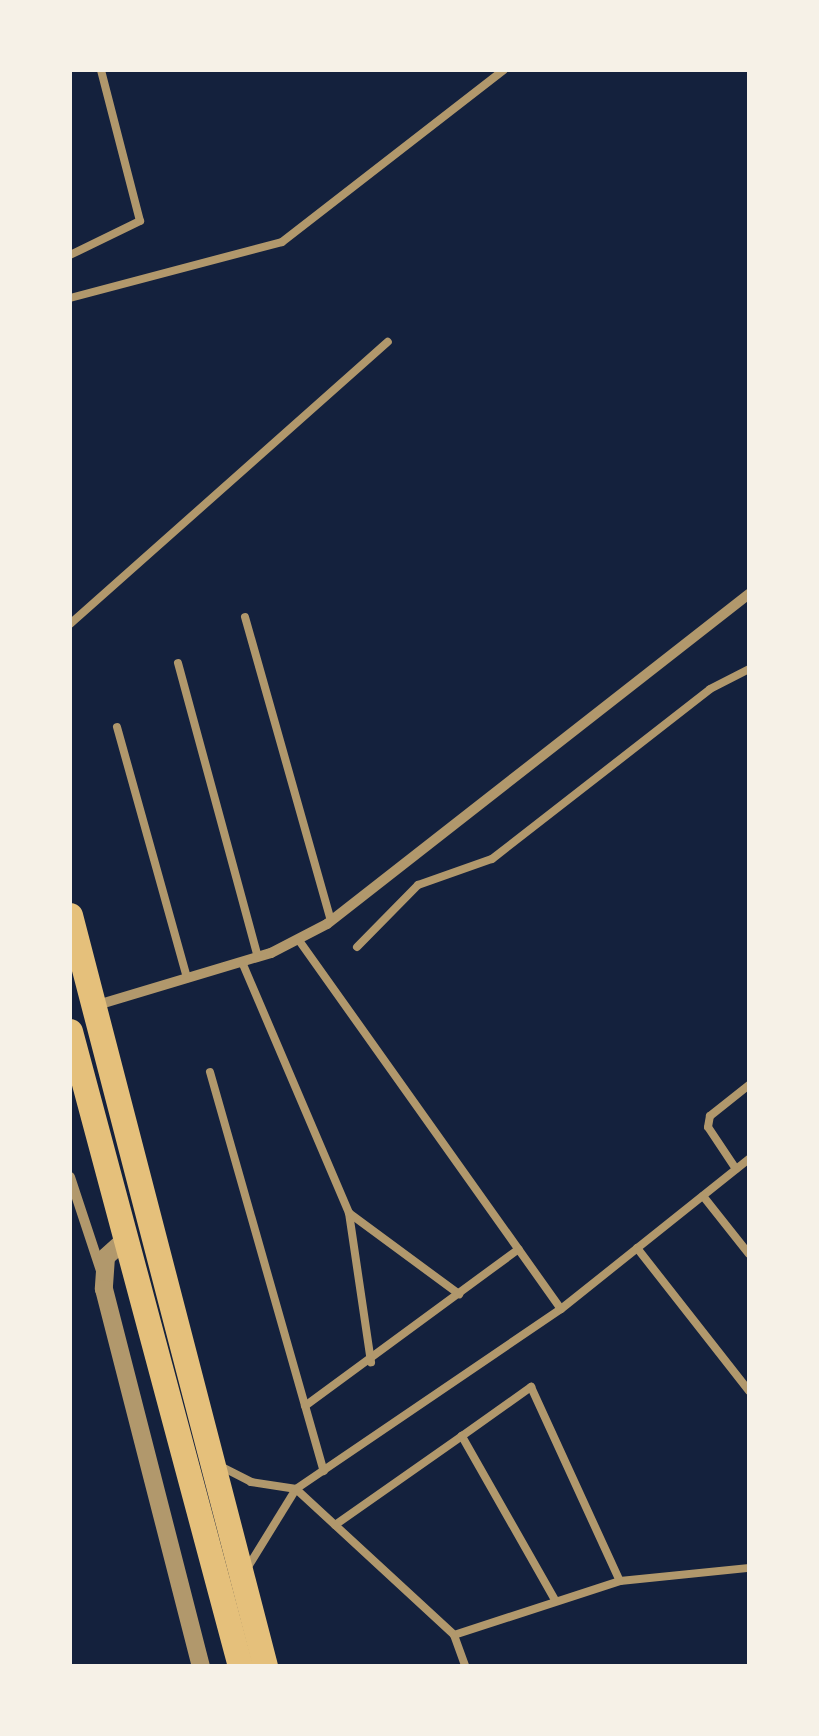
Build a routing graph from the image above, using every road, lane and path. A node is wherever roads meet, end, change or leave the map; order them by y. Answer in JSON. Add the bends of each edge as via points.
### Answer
{"nodes":[{"id":1,"x":100,"y":70,"type":"edge"},
{"id":2,"x":504,"y":70,"type":"edge"},
{"id":3,"x":70,"y":256,"type":"edge"},
{"id":4,"x":70,"y":298,"type":"edge"},
{"id":5,"x":388,"y":342,"type":"dead end"},
{"id":6,"x":749,"y":594,"type":"edge"},
{"id":7,"x":245,"y":617,"type":"dead end"},
{"id":8,"x":70,"y":624,"type":"edge"},
{"id":9,"x":178,"y":663,"type":"dead end"},
{"id":10,"x":749,"y":669,"type":"edge"},
{"id":11,"x":117,"y":728,"type":"dead end"},
{"id":12,"x":70,"y":915,"type":"edge"},
{"id":13,"x":331,"y":920,"type":"junction"},
{"id":14,"x":298,"y":939,"type":"junction"},
{"id":15,"x":356,"y":947,"type":"dead end"},
{"id":16,"x":258,"y":957,"type":"junction"},
{"id":17,"x":242,"y":962,"type":"junction"},
{"id":18,"x":187,"y":978,"type":"junction"},
{"id":19,"x":94,"y":1006,"type":"junction"},
{"id":20,"x":70,"y":1031,"type":"edge"},
{"id":21,"x":75,"y":1071,"type":"edge"},
{"id":22,"x":210,"y":1072,"type":"dead end"},
{"id":23,"x":749,"y":1085,"type":"edge"},
{"id":24,"x":749,"y":1159,"type":"edge"},
{"id":25,"x":736,"y":1170,"type":"junction"},
{"id":26,"x":70,"y":1177,"type":"edge"},
{"id":27,"x":703,"y":1196,"type":"junction"},
{"id":28,"x":349,"y":1213,"type":"junction"},
{"id":29,"x":127,"y":1238,"type":"junction"},
{"id":30,"x":637,"y":1248,"type":"junction"},
{"id":31,"x":519,"y":1249,"type":"junction"},
{"id":32,"x":749,"y":1254,"type":"edge"},
{"id":33,"x":101,"y":1272,"type":"junction"},
{"id":34,"x":459,"y":1294,"type":"junction"},
{"id":35,"x":561,"y":1309,"type":"junction"},
{"id":36,"x":371,"y":1362,"type":"junction"},
{"id":37,"x":749,"y":1391,"type":"edge"},
{"id":38,"x":305,"y":1406,"type":"junction"},
{"id":39,"x":462,"y":1436,"type":"junction"},
{"id":40,"x":211,"y":1460,"type":"junction"},
{"id":41,"x":324,"y":1471,"type":"junction"},
{"id":42,"x":296,"y":1489,"type":"junction"},
{"id":43,"x":335,"y":1525,"type":"junction"},
{"id":44,"x":749,"y":1568,"type":"edge"},
{"id":45,"x":241,"y":1579,"type":"junction"},
{"id":46,"x":620,"y":1581,"type":"junction"},
{"id":47,"x":555,"y":1600,"type":"junction"},
{"id":48,"x":454,"y":1635,"type":"junction"},
{"id":49,"x":201,"y":1666,"type":"edge"},
{"id":50,"x":240,"y":1666,"type":"edge"},
{"id":51,"x":265,"y":1666,"type":"edge"},
{"id":52,"x":465,"y":1666,"type":"edge"}],
"edges":[{"from":1,"to":3,"type":"lane","via":[[140,221]]},
{"from":2,"to":4,"type":"lane","via":[[282,242]]},
{"from":5,"to":8,"type":"lane"},
{"from":6,"to":13,"type":"street"},
{"from":7,"to":13,"type":"lane"},
{"from":9,"to":16,"type":"lane"},
{"from":10,"to":15,"type":"lane","via":[[710,688],[492,858],[418,885]]},
{"from":11,"to":18,"type":"lane"},
{"from":12,"to":19,"type":"main road"},
{"from":13,"to":14,"type":"street"},
{"from":14,"to":16,"type":"street"},
{"from":14,"to":31,"type":"lane"},
{"from":16,"to":17,"type":"street"},
{"from":17,"to":18,"type":"street"},
{"from":17,"to":28,"type":"lane"},
{"from":18,"to":19,"type":"street"},
{"from":19,"to":40,"type":"main road"},
{"from":20,"to":21,"type":"main road"},
{"from":21,"to":29,"type":"main road"},
{"from":22,"to":38,"type":"lane"},
{"from":23,"to":25,"type":"lane","via":[[710,1116],[708,1126]]},
{"from":24,"to":25,"type":"lane"},
{"from":25,"to":27,"type":"lane"},
{"from":26,"to":33,"type":"street"},
{"from":27,"to":30,"type":"lane"},
{"from":27,"to":32,"type":"lane"},
{"from":28,"to":34,"type":"lane"},
{"from":28,"to":36,"type":"lane"},
{"from":29,"to":33,"type":"street"},
{"from":29,"to":50,"type":"main road"},
{"from":30,"to":35,"type":"lane"},
{"from":30,"to":37,"type":"lane"},
{"from":31,"to":34,"type":"lane"},
{"from":31,"to":35,"type":"lane"},
{"from":33,"to":49,"type":"street"},
{"from":34,"to":36,"type":"lane"},
{"from":35,"to":41,"type":"lane"},
{"from":36,"to":38,"type":"lane"},
{"from":38,"to":41,"type":"lane"},
{"from":39,"to":43,"type":"lane"},
{"from":39,"to":46,"type":"lane","via":[[532,1387]]},
{"from":39,"to":47,"type":"lane"},
{"from":40,"to":42,"type":"lane","via":[[251,1482]]},
{"from":40,"to":45,"type":"main road"},
{"from":41,"to":42,"type":"lane"},
{"from":42,"to":43,"type":"lane"},
{"from":42,"to":45,"type":"lane"},
{"from":43,"to":48,"type":"lane"},
{"from":44,"to":46,"type":"lane"},
{"from":45,"to":51,"type":"main road"},
{"from":46,"to":47,"type":"lane"},
{"from":47,"to":48,"type":"lane"},
{"from":48,"to":52,"type":"lane"}]}
